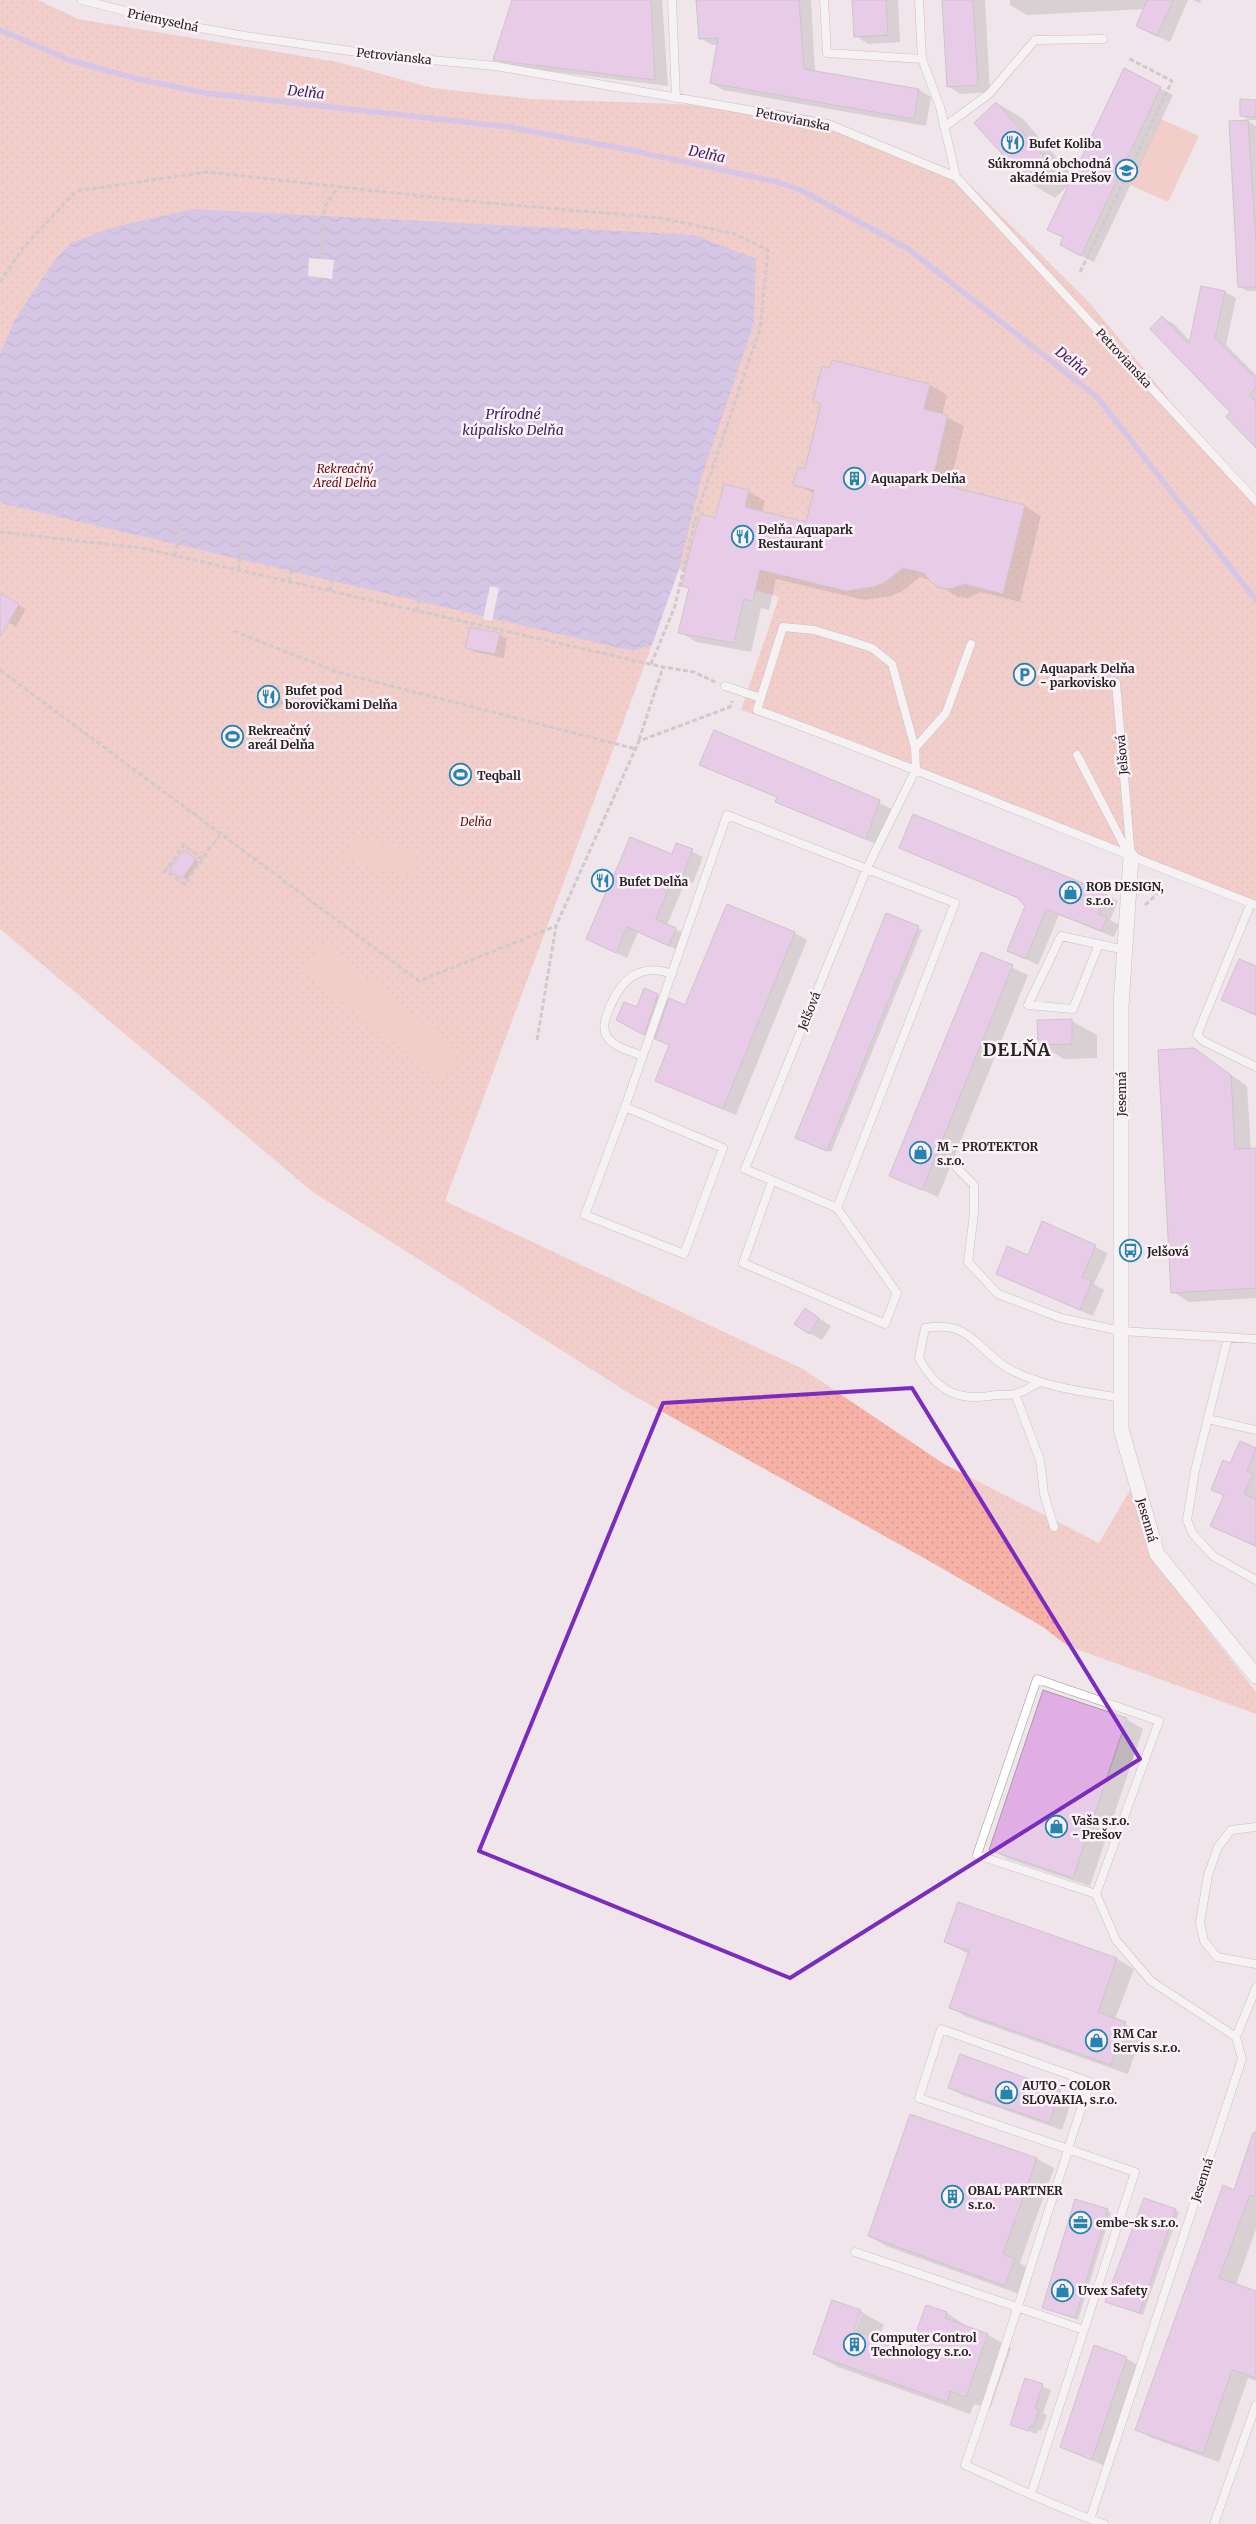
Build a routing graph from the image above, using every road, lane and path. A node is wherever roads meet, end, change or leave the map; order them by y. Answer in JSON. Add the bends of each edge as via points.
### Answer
{"nodes":[{"id":1,"x":82,"y":0,"type":"edge"},
{"id":2,"x":672,"y":0,"type":"edge"},
{"id":3,"x":824,"y":0,"type":"edge"},
{"id":4,"x":919,"y":0,"type":"edge"},
{"id":5,"x":245,"y":36,"type":"joint"},
{"id":6,"x":1103,"y":39,"type":"dead end"},
{"id":7,"x":1128,"y":58,"type":"dead end"},
{"id":8,"x":922,"y":59,"type":"junction"},
{"id":9,"x":676,"y":98,"type":"junction"},
{"id":10,"x":944,"y":127,"type":"junction"},
{"id":11,"x":956,"y":177,"type":"junction"},
{"id":12,"x":338,"y":187,"type":"junction"},
{"id":13,"x":321,"y":259,"type":"dead end"},
{"id":14,"x":1080,"y":272,"type":"dead end"},
{"id":15,"x":0,"y":282,"type":"edge"},
{"id":16,"x":1256,"y":501,"type":"edge"},
{"id":17,"x":181,"y":523,"type":"dead end"},
{"id":18,"x":0,"y":532,"type":"edge"},
{"id":19,"x":243,"y":539,"type":"dead end"},
{"id":20,"x":295,"y":553,"type":"dead end"},
{"id":21,"x":175,"y":556,"type":"junction"},
{"id":22,"x":336,"y":562,"type":"dead end"},
{"id":23,"x":238,"y":570,"type":"junction"},
{"id":24,"x":289,"y":582,"type":"junction"},
{"id":25,"x":422,"y":583,"type":"dead end"},
{"id":26,"x":330,"y":591,"type":"junction"},
{"id":27,"x":417,"y":611,"type":"junction"},
{"id":28,"x":234,"y":631,"type":"dead end"},
{"id":29,"x":971,"y":644,"type":"dead end"},
{"id":30,"x":651,"y":664,"type":"junction"},
{"id":31,"x":663,"y":667,"type":"junction"},
{"id":32,"x":0,"y":670,"type":"edge"},
{"id":33,"x":1116,"y":683,"type":"dead end"},
{"id":34,"x":725,"y":686,"type":"joint"},
{"id":35,"x":761,"y":698,"type":"junction"},
{"id":36,"x":730,"y":707,"type":"dead end"},
{"id":37,"x":639,"y":741,"type":"junction"},
{"id":38,"x":915,"y":748,"type":"junction"},
{"id":39,"x":636,"y":749,"type":"junction"},
{"id":40,"x":1077,"y":755,"type":"dead end"},
{"id":41,"x":916,"y":768,"type":"junction"},
{"id":42,"x":221,"y":834,"type":"junction"},
{"id":43,"x":1130,"y":857,"type":"junction"},
{"id":44,"x":203,"y":859,"type":"junction"},
{"id":45,"x":867,"y":868,"type":"junction"},
{"id":46,"x":1253,"y":904,"type":"edge"},
{"id":47,"x":556,"y":926,"type":"junction"},
{"id":48,"x":1099,"y":944,"type":"junction"},
{"id":49,"x":1125,"y":950,"type":"junction"},
{"id":50,"x":672,"y":974,"type":"junction"},
{"id":51,"x":537,"y":1040,"type":"dead end"},
{"id":52,"x":642,"y":1056,"type":"junction"},
{"id":53,"x":1256,"y":1067,"type":"edge"},
{"id":54,"x":625,"y":1107,"type":"junction"},
{"id":55,"x":956,"y":1167,"type":"dead end"},
{"id":56,"x":772,"y":1181,"type":"junction"},
{"id":57,"x":837,"y":1208,"type":"junction"},
{"id":58,"x":1120,"y":1331,"type":"junction"},
{"id":59,"x":1228,"y":1337,"type":"junction"},
{"id":60,"x":1256,"y":1339,"type":"edge"},
{"id":61,"x":1040,"y":1382,"type":"junction"},
{"id":62,"x":1015,"y":1394,"type":"junction"},
{"id":63,"x":1120,"y":1398,"type":"junction"},
{"id":64,"x":1208,"y":1419,"type":"junction"},
{"id":65,"x":1256,"y":1430,"type":"edge"},
{"id":66,"x":1054,"y":1526,"type":"dead end"},
{"id":67,"x":1256,"y":1580,"type":"edge"},
{"id":68,"x":1256,"y":1676,"type":"edge"},
{"id":69,"x":1256,"y":1827,"type":"edge"},
{"id":70,"x":1096,"y":1894,"type":"junction"},
{"id":71,"x":1256,"y":1964,"type":"edge"},
{"id":72,"x":1256,"y":1988,"type":"edge"},
{"id":73,"x":1236,"y":2037,"type":"junction"},
{"id":74,"x":1068,"y":2149,"type":"junction"},
{"id":75,"x":855,"y":2252,"type":"dead end"},
{"id":76,"x":1017,"y":2308,"type":"junction"},
{"id":77,"x":1084,"y":2330,"type":"junction"},
{"id":78,"x":1256,"y":2405,"type":"edge"},
{"id":79,"x":1031,"y":2494,"type":"junction"},
{"id":80,"x":1090,"y":2519,"type":"junction"},
{"id":81,"x":1104,"y":2524,"type":"edge"},
{"id":82,"x":1214,"y":2524,"type":"edge"}],
"edges":[{"from":1,"to":5,"type":"lane","name":"Priemyselná","via":[[177,24]]},
{"from":2,"to":9,"type":"lane"},
{"from":3,"to":8,"type":"lane","via":[[827,53]]},
{"from":4,"to":8,"type":"lane"},
{"from":5,"to":9,"type":"lane","name":"Petrovianska","via":[[378,55],[495,66]]},
{"from":6,"to":10,"type":"lane","via":[[1035,40],[989,94]]},
{"from":7,"to":14,"type":"path","via":[[1172,80]]},
{"from":8,"to":10,"type":"lane"},
{"from":9,"to":11,"type":"lane","name":"Petrovianska","via":[[828,124]]},
{"from":10,"to":11,"type":"lane"},
{"from":11,"to":16,"type":"lane","name":"Petrovianska"},
{"from":12,"to":13,"type":"path","via":[[325,206]]},
{"from":12,"to":15,"type":"path","via":[[207,172],[76,191],[23,248]]},
{"from":12,"to":30,"type":"path","via":[[660,218],[735,234],[768,250],[760,329],[697,515],[675,606]]},
{"from":17,"to":21,"type":"path"},
{"from":18,"to":21,"type":"path","via":[[142,548]]},
{"from":19,"to":23,"type":"path"},
{"from":20,"to":24,"type":"path"},
{"from":21,"to":23,"type":"path"},
{"from":22,"to":26,"type":"path"},
{"from":23,"to":24,"type":"path"},
{"from":24,"to":26,"type":"path"},
{"from":25,"to":27,"type":"path"},
{"from":26,"to":27,"type":"path"},
{"from":27,"to":30,"type":"path"},
{"from":28,"to":39,"type":"path","via":[[336,672]]},
{"from":29,"to":38,"type":"lane","via":[[946,713]]},
{"from":30,"to":31,"type":"path"},
{"from":31,"to":34,"type":"path","via":[[694,672]]},
{"from":31,"to":37,"type":"path"},
{"from":32,"to":42,"type":"path"},
{"from":33,"to":43,"type":"lane","name":"Jelšová"},
{"from":34,"to":35,"type":"lane"},
{"from":35,"to":38,"type":"lane","name":"Jelšová","via":[[783,627],[814,630],[844,638],[872,648],[892,664]]},
{"from":35,"to":41,"type":"lane","via":[[757,710]]},
{"from":36,"to":37,"type":"path"},
{"from":37,"to":39,"type":"path"},
{"from":38,"to":41,"type":"lane","name":"Jelšová"},
{"from":39,"to":47,"type":"path"},
{"from":40,"to":43,"type":"lane"},
{"from":41,"to":43,"type":"lane"},
{"from":41,"to":45,"type":"lane","name":"Jelšová"},
{"from":42,"to":44,"type":"path"},
{"from":42,"to":47,"type":"path","via":[[419,982]]},
{"from":43,"to":46,"type":"lane"},
{"from":43,"to":49,"type":"street","name":"Jesenná"},
{"from":44,"to":44,"type":"path","via":[[185,884],[165,871],[184,845]]},
{"from":45,"to":50,"type":"lane","via":[[727,815]]},
{"from":45,"to":56,"type":"lane","name":"Jelšová","via":[[745,1170]]},
{"from":45,"to":57,"type":"lane","via":[[955,903]]},
{"from":46,"to":53,"type":"lane","via":[[1196,1035]]},
{"from":47,"to":51,"type":"path"},
{"from":48,"to":48,"type":"lane","via":[[1061,936],[1028,1005],[1073,1009]]},
{"from":48,"to":49,"type":"lane"},
{"from":49,"to":58,"type":"street","name":"Jesenná","via":[[1121,1016]]},
{"from":50,"to":52,"type":"lane"},
{"from":50,"to":52,"type":"lane","via":[[652,970],[632,976],[616,993],[606,1018],[606,1035],[612,1043]]},
{"from":52,"to":54,"type":"lane"},
{"from":54,"to":54,"type":"lane","via":[[723,1148],[684,1254],[585,1215]]},
{"from":55,"to":58,"type":"lane","via":[[974,1185],[968,1262],[998,1294],[1061,1318]]},
{"from":56,"to":57,"type":"lane","name":"Jelšová"},
{"from":56,"to":57,"type":"lane","via":[[742,1263],[885,1324],[898,1293]]},
{"from":58,"to":59,"type":"lane"},
{"from":58,"to":63,"type":"street","name":"Jesenná"},
{"from":59,"to":60,"type":"lane"},
{"from":59,"to":64,"type":"lane"},
{"from":61,"to":62,"type":"lane"},
{"from":61,"to":62,"type":"lane","via":[[1004,1367],[967,1332],[943,1325],[925,1328],[919,1358],[942,1388],[965,1397]]},
{"from":61,"to":63,"type":"lane"},
{"from":62,"to":66,"type":"lane","via":[[1040,1460],[1044,1494]]},
{"from":63,"to":68,"type":"street","name":"Jesenná","via":[[1120,1429],[1157,1554]]},
{"from":64,"to":65,"type":"lane"},
{"from":64,"to":67,"type":"lane","via":[[1195,1471],[1188,1520],[1193,1534],[1213,1556]]},
{"from":69,"to":71,"type":"lane","via":[[1230,1830],[1218,1847],[1208,1875],[1200,1923],[1204,1942],[1217,1957]]},
{"from":70,"to":70,"type":"lane","via":[[1159,1721],[1037,1679],[977,1854]]},
{"from":70,"to":73,"type":"lane","via":[[1116,1940],[1151,1981]]},
{"from":72,"to":73,"type":"lane"},
{"from":73,"to":80,"type":"lane","name":"Jesenná","via":[[1242,2059]]},
{"from":74,"to":74,"type":"lane","via":[[1090,2082],[941,2029],[919,2098]]},
{"from":74,"to":76,"type":"lane"},
{"from":74,"to":77,"type":"lane","via":[[1135,2172]]},
{"from":75,"to":76,"type":"lane"},
{"from":76,"to":77,"type":"lane"},
{"from":76,"to":79,"type":"lane","via":[[965,2465]]},
{"from":77,"to":79,"type":"lane"},
{"from":78,"to":82,"type":"lane"},
{"from":79,"to":80,"type":"lane"},
{"from":80,"to":81,"type":"lane"}]}
